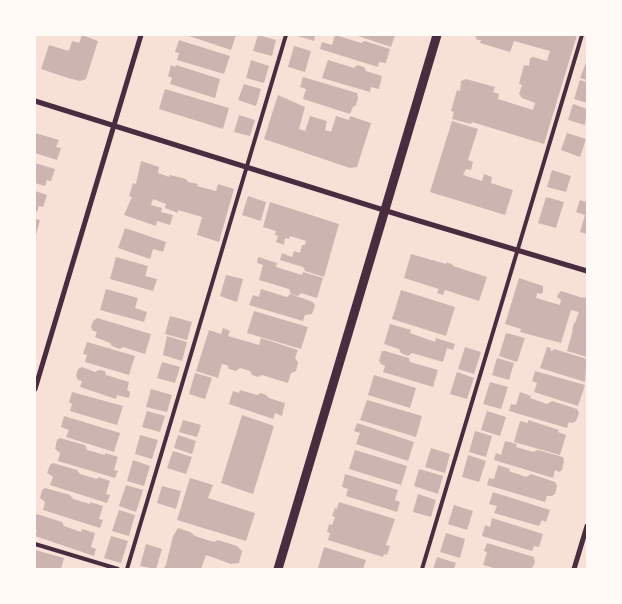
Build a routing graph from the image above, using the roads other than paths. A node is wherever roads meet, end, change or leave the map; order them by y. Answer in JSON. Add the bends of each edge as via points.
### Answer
{"nodes":[{"id":1,"x":140,"y":35,"type":"edge"},
{"id":2,"x":286,"y":35,"type":"edge"},
{"id":3,"x":437,"y":35,"type":"edge"},
{"id":4,"x":582,"y":35,"type":"edge"},
{"id":5,"x":35,"y":101,"type":"edge"},
{"id":6,"x":114,"y":125,"type":"junction"},
{"id":7,"x":247,"y":167,"type":"junction"},
{"id":8,"x":385,"y":210,"type":"junction"},
{"id":9,"x":517,"y":250,"type":"junction"},
{"id":10,"x":587,"y":271,"type":"edge"},
{"id":11,"x":35,"y":390,"type":"edge"},
{"id":12,"x":587,"y":526,"type":"edge"},
{"id":13,"x":35,"y":544,"type":"edge"},
{"id":14,"x":118,"y":569,"type":"edge"},
{"id":15,"x":127,"y":569,"type":"edge"},
{"id":16,"x":278,"y":569,"type":"edge"},
{"id":17,"x":422,"y":569,"type":"edge"},
{"id":18,"x":574,"y":569,"type":"edge"}],
"edges":[{"from":1,"to":6,"type":"street"},
{"from":2,"to":7,"type":"lane"},
{"from":3,"to":8,"type":"street"},
{"from":4,"to":9,"type":"lane"},
{"from":5,"to":6,"type":"street"},
{"from":6,"to":7,"type":"street"},
{"from":6,"to":11,"type":"street"},
{"from":7,"to":8,"type":"street"},
{"from":7,"to":15,"type":"lane"},
{"from":8,"to":9,"type":"street"},
{"from":8,"to":16,"type":"street"},
{"from":9,"to":10,"type":"street"},
{"from":9,"to":17,"type":"lane"},
{"from":12,"to":18,"type":"street"},
{"from":13,"to":14,"type":"lane"}]}
